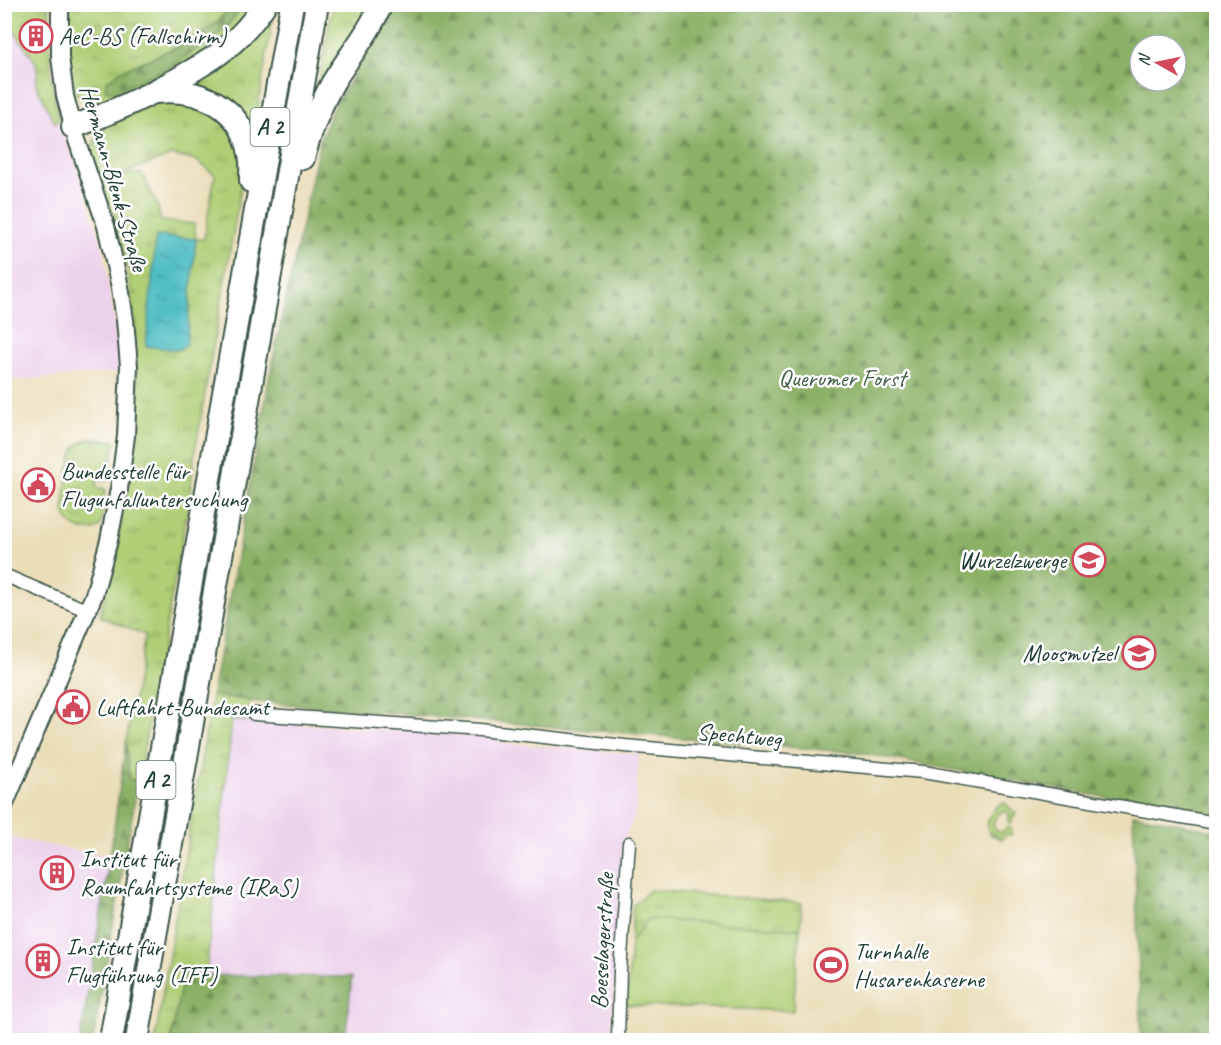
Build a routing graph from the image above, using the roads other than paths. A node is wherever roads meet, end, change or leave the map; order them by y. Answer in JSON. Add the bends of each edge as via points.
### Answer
{"nodes":[{"id":1,"x":60,"y":4,"type":"edge"},
{"id":2,"x":265,"y":4,"type":"edge"},
{"id":3,"x":292,"y":4,"type":"edge"},
{"id":4,"x":317,"y":4,"type":"edge"},
{"id":5,"x":381,"y":4,"type":"edge"},
{"id":6,"x":152,"y":93,"type":"junction"},
{"id":7,"x":73,"y":127,"type":"junction"},
{"id":8,"x":279,"y":224,"type":"junction"},
{"id":9,"x":249,"y":249,"type":"junction"},
{"id":10,"x":4,"y":575,"type":"edge"},
{"id":11,"x":88,"y":611,"type":"junction"},
{"id":12,"x":254,"y":714,"type":"dead end"},
{"id":13,"x":4,"y":806,"type":"edge"},
{"id":14,"x":1216,"y":824,"type":"edge"},
{"id":15,"x":629,"y":843,"type":"dead end"},
{"id":16,"x":111,"y":1041,"type":"edge"},
{"id":17,"x":137,"y":1041,"type":"edge"},
{"id":18,"x":618,"y":1041,"type":"edge"}],
"edges":[{"from":1,"to":7,"type":"street","name":"Hermann-Blenk-Straße","via":[[63,83]]},
{"from":2,"to":6,"type":"highway","via":[[226,48]]},
{"from":3,"to":9,"type":"highway","number":"A 2"},
{"from":4,"to":8,"type":"highway","number":"A 2"},
{"from":5,"to":8,"type":"highway","via":[[321,106],[296,190]]},
{"from":6,"to":7,"type":"highway"},
{"from":6,"to":9,"type":"highway","via":[[172,91],[202,96],[228,111],[240,126],[251,163]]},
{"from":7,"to":11,"type":"street","name":"Hermann-Blenk-Straße","via":[[112,248],[129,366],[119,489]]},
{"from":8,"to":17,"type":"highway","number":"A 2"},
{"from":9,"to":16,"type":"highway","number":"A 2"},
{"from":10,"to":11,"type":"street"},
{"from":11,"to":13,"type":"street","name":"Hermann-Blenk-Straße"},
{"from":12,"to":14,"type":"street","name":"Spechtweg","via":[[480,730],[924,772]]},
{"from":15,"to":18,"type":"street","name":"Boeselagerstraße"}]}
